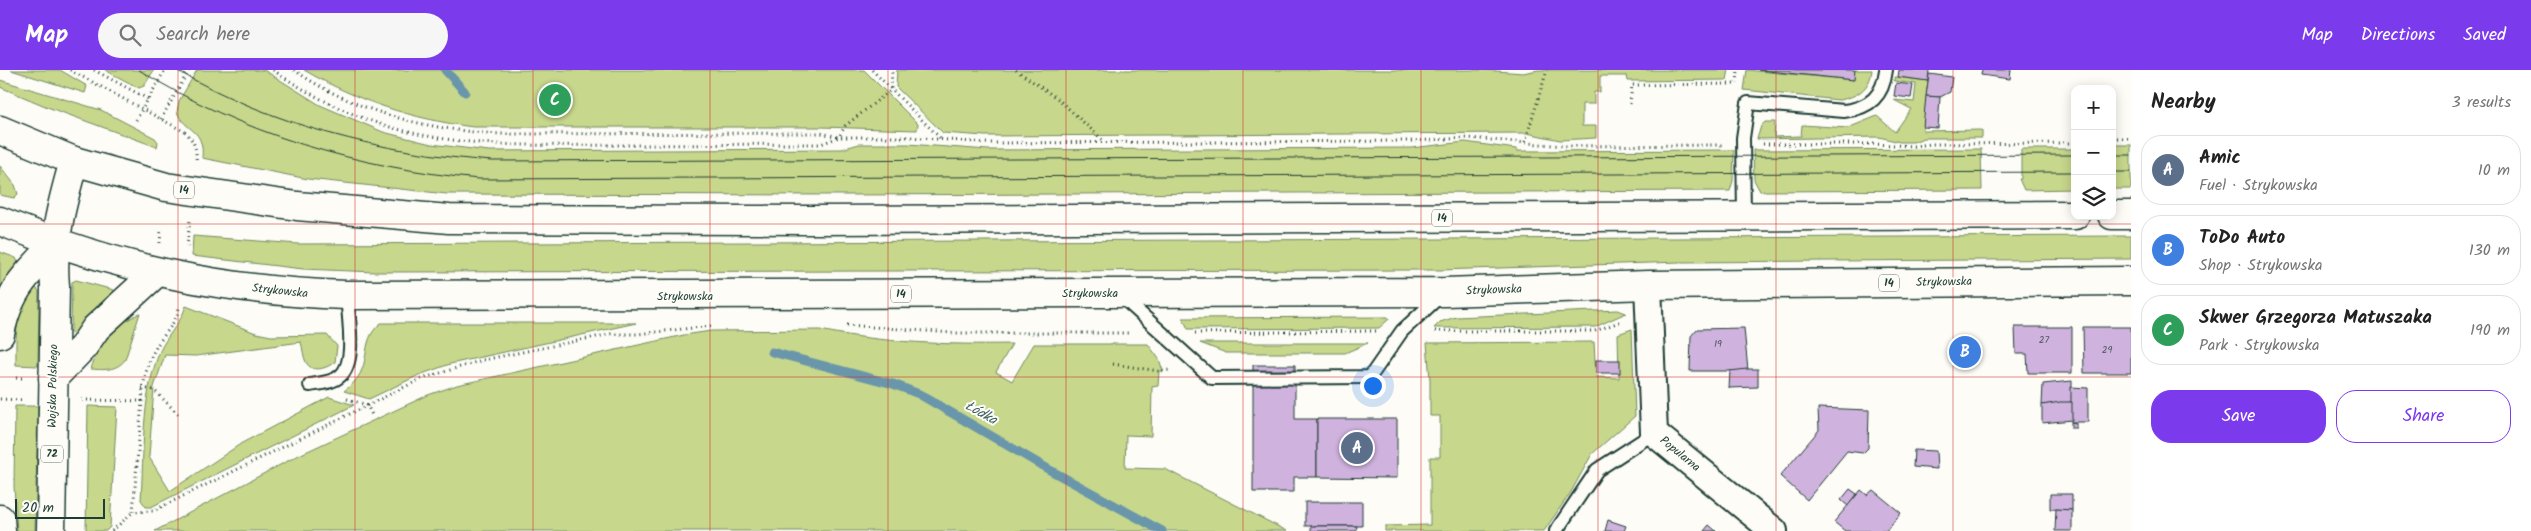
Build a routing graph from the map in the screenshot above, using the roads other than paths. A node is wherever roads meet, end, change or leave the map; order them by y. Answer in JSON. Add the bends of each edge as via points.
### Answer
{"nodes":[{"id":1,"x":1886,"y":70,"type":"edge"},
{"id":2,"x":0,"y":130,"type":"edge"},
{"id":3,"x":74,"y":161,"type":"junction"},
{"id":4,"x":2131,"y":214,"type":"edge"},
{"id":5,"x":2071,"y":215,"type":"edge"},
{"id":6,"x":2116,"y":215,"type":"edge"},
{"id":7,"x":1744,"y":216,"type":"junction"},
{"id":8,"x":0,"y":221,"type":"edge"},
{"id":9,"x":54,"y":242,"type":"junction"},
{"id":10,"x":156,"y":273,"type":"junction"},
{"id":11,"x":2131,"y":281,"type":"edge"},
{"id":12,"x":1648,"y":285,"type":"junction"},
{"id":13,"x":1445,"y":292,"type":"junction"},
{"id":14,"x":1118,"y":293,"type":"junction"},
{"id":15,"x":347,"y":296,"type":"junction"},
{"id":16,"x":0,"y":334,"type":"edge"},
{"id":17,"x":53,"y":378,"type":"junction"},
{"id":18,"x":310,"y":385,"type":"dead end"},
{"id":19,"x":1654,"y":433,"type":"junction"},
{"id":20,"x":0,"y":519,"type":"edge"},
{"id":21,"x":1,"y":531,"type":"edge"},
{"id":22,"x":51,"y":531,"type":"edge"},
{"id":23,"x":1556,"y":531,"type":"edge"},
{"id":24,"x":1774,"y":531,"type":"edge"}],
"edges":[{"from":1,"to":7,"type":"lane","via":[[1879,96],[1859,109],[1844,111],[1748,103],[1743,145]]},
{"from":2,"to":3,"type":"main road","number":"14"},
{"from":3,"to":7,"type":"main road","number":"14","via":[[136,180],[238,199],[390,216],[449,219]]},
{"from":3,"to":9,"type":"main road","name":"Wojska Polskiego"},
{"from":4,"to":6,"type":"main road"},
{"from":5,"to":7,"type":"main road","number":"14"},
{"from":8,"to":9,"type":"main road","number":"14"},
{"from":9,"to":10,"type":"main road","name":"Strykowska","number":"14"},
{"from":9,"to":16,"type":"main road","name":"Wojska Polskiego","via":[[13,295]]},
{"from":9,"to":17,"type":"main road","name":"Wojska Polskiego"},
{"from":10,"to":15,"type":"main road","name":"Strykowska","number":"14","via":[[264,290]]},
{"from":10,"to":17,"type":"main road","via":[[96,328],[83,347]]},
{"from":11,"to":12,"type":"main road","name":"Strykowska","number":"14"},
{"from":12,"to":13,"type":"main road","name":"Strykowska","number":"14"},
{"from":12,"to":19,"type":"street","name":"Popularna"},
{"from":13,"to":14,"type":"main road","name":"Strykowska","number":"14"},
{"from":13,"to":14,"type":"lane","via":[[1402,331],[1370,377],[1212,378]]},
{"from":14,"to":15,"type":"main road","name":"Strykowska","number":"14"},
{"from":15,"to":18,"type":"lane","via":[[348,365],[337,378]]},
{"from":17,"to":22,"type":"main road","name":"Wojska Polskiego","number":"72"},
{"from":19,"to":23,"type":"lane","via":[[1597,470]]},
{"from":19,"to":24,"type":"street","name":"Popularna"},
{"from":20,"to":21,"type":"main road"}]}
